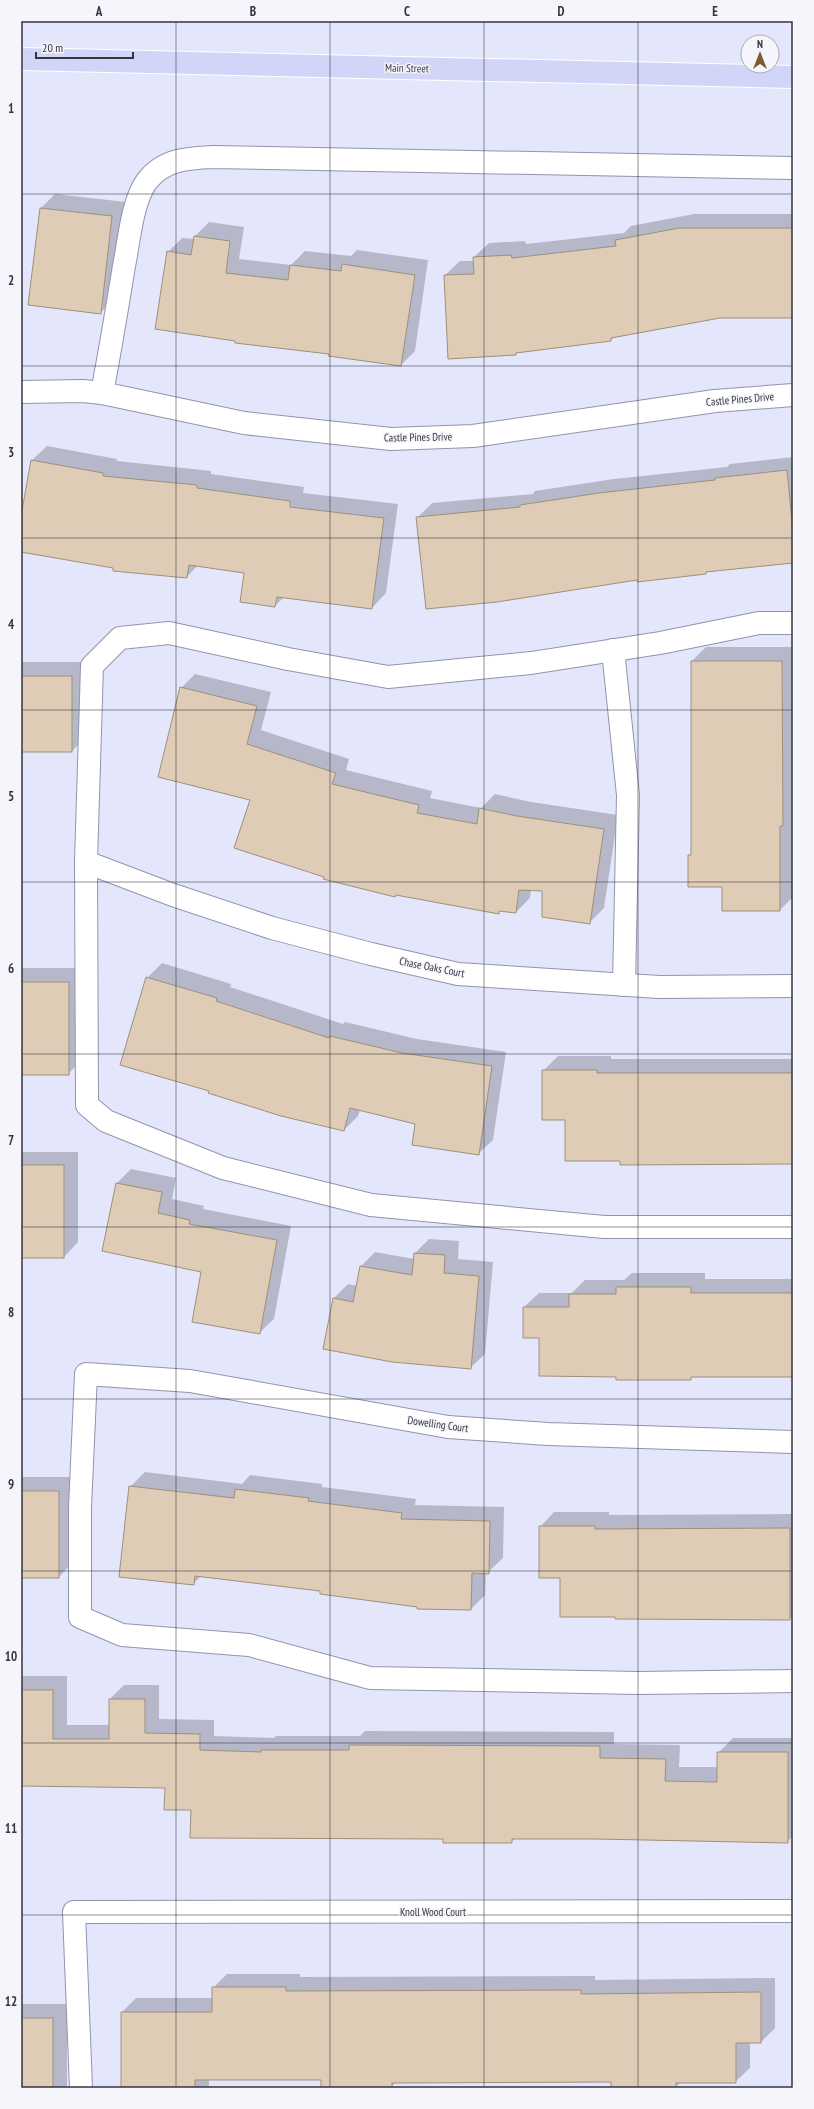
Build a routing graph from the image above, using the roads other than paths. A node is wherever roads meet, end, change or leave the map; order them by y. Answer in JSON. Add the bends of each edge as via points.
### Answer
{"nodes":[{"id":1,"x":21,"y":59,"type":"edge"},
{"id":2,"x":793,"y":77,"type":"edge"},
{"id":3,"x":793,"y":168,"type":"edge"},
{"id":4,"x":21,"y":392,"type":"edge"},
{"id":5,"x":102,"y":393,"type":"junction"},
{"id":6,"x":793,"y":395,"type":"edge"},
{"id":7,"x":793,"y":623,"type":"edge"},
{"id":8,"x":613,"y":650,"type":"junction"},
{"id":9,"x":86,"y":862,"type":"junction"},
{"id":10,"x":624,"y":985,"type":"junction"},
{"id":11,"x":793,"y":986,"type":"edge"},
{"id":12,"x":793,"y":1226,"type":"edge"},
{"id":13,"x":793,"y":1442,"type":"edge"},
{"id":14,"x":793,"y":1681,"type":"edge"},
{"id":15,"x":793,"y":1911,"type":"edge"},
{"id":16,"x":81,"y":2088,"type":"edge"}],
"edges":[{"from":1,"to":2,"type":"main road","name":"Main Street"},
{"from":3,"to":5,"type":"street","via":[[182,158],[165,165],[147,180],[139,195]]},
{"from":4,"to":5,"type":"street","name":"Castle Pines Drive"},
{"from":5,"to":6,"type":"street","name":"Castle Pines Drive","via":[[244,423],[391,439],[473,436],[715,400]]},
{"from":7,"to":8,"type":"street","via":[[759,623]]},
{"from":8,"to":9,"type":"street","via":[[531,663],[388,677],[288,659],[169,632],[120,638],[92,666]]},
{"from":8,"to":10,"type":"street","via":[[628,795]]},
{"from":9,"to":10,"type":"street","name":"Chase Oaks Court","via":[[173,895],[272,928],[379,956],[458,974]]},
{"from":9,"to":12,"type":"street","via":[[87,1105],[106,1121],[223,1168],[371,1205],[604,1227]]},
{"from":10,"to":11,"type":"street","name":"Chase Oaks Court"},
{"from":13,"to":14,"type":"street","name":"Dowelling Court","via":[[548,1434],[448,1427],[190,1381],[86,1374],[80,1508],[80,1617],[122,1635],[249,1645],[370,1678],[638,1683]]},
{"from":15,"to":16,"type":"street","name":"Knoll Wood Court","via":[[74,1912]]}]}
